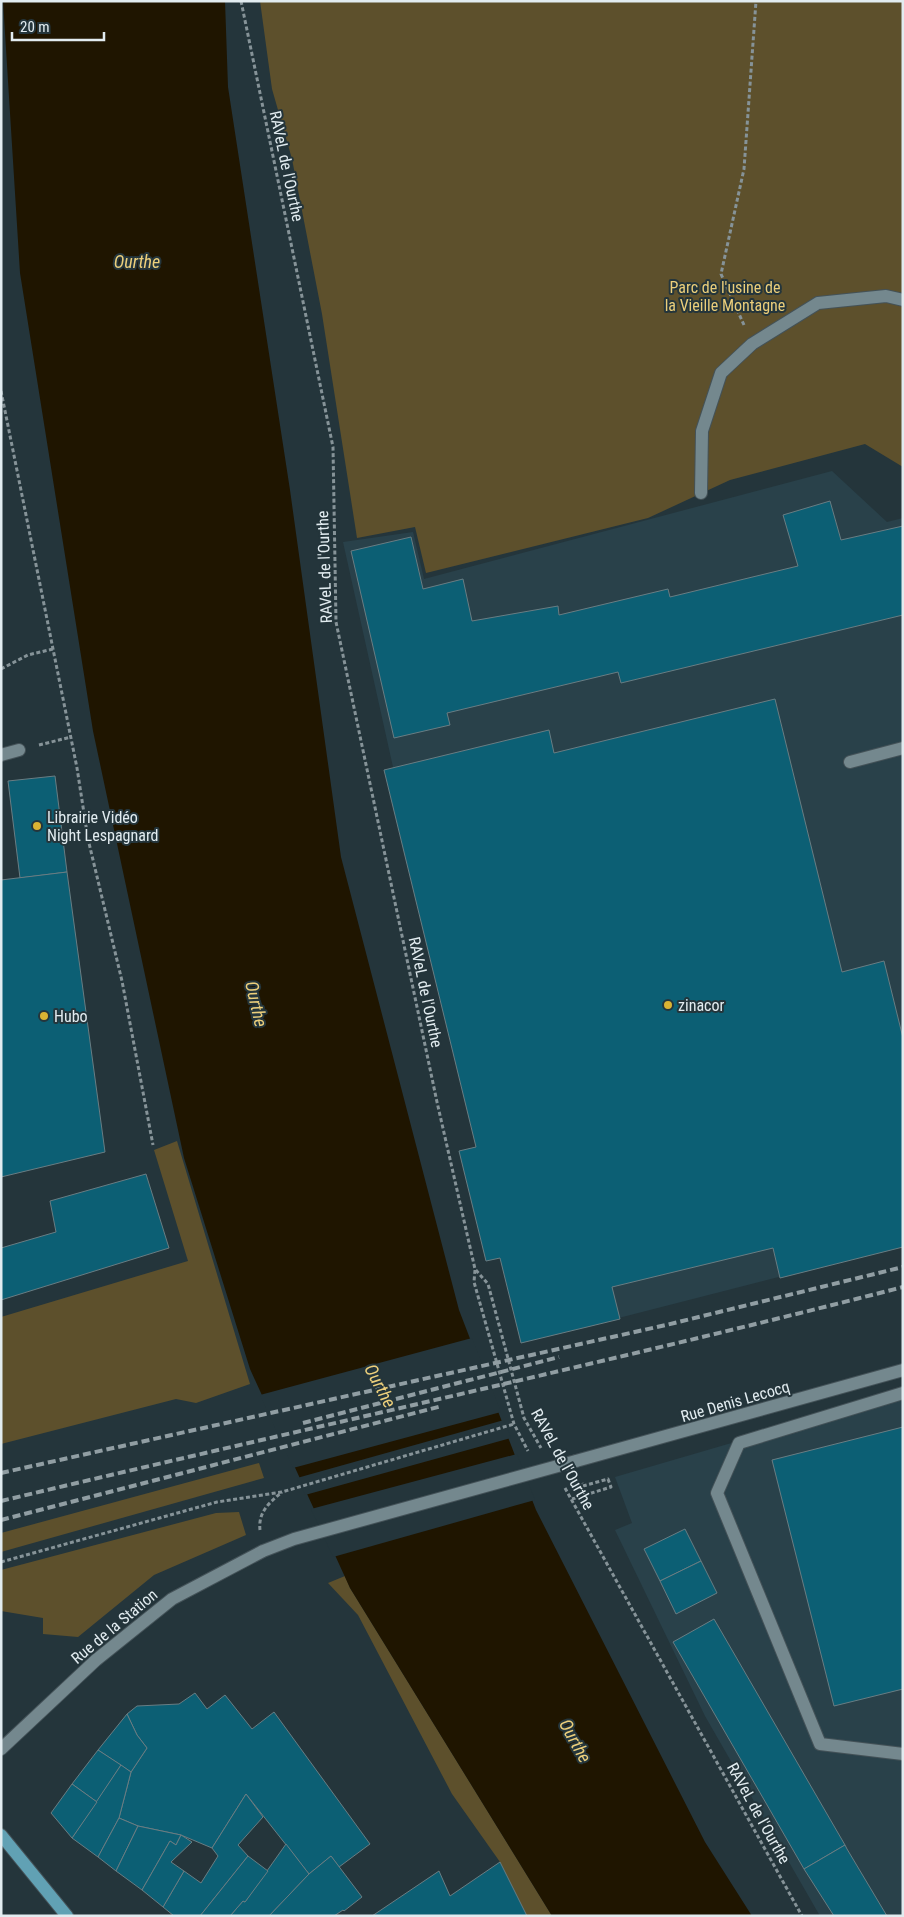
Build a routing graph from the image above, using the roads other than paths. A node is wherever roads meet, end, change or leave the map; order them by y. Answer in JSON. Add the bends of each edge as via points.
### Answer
{"nodes":[{"id":1,"x":903,"y":300,"type":"edge"},
{"id":2,"x":702,"y":493,"type":"dead end"},
{"id":3,"x":903,"y":748,"type":"edge"},
{"id":4,"x":19,"y":750,"type":"road end"},
{"id":5,"x":1,"y":755,"type":"edge"},
{"id":6,"x":850,"y":762,"type":"dead end"},
{"id":7,"x":903,"y":1370,"type":"edge"},
{"id":8,"x":903,"y":1393,"type":"edge"},
{"id":9,"x":576,"y":1461,"type":"joint"},
{"id":10,"x":1,"y":1749,"type":"edge"},
{"id":11,"x":903,"y":1754,"type":"edge"},
{"id":12,"x":1,"y":1835,"type":"edge"},
{"id":13,"x":67,"y":1916,"type":"edge"}],
"edges":[{"from":1,"to":2,"type":"street","via":[[886,296],[818,303],[752,344],[721,373],[702,431]]},
{"from":3,"to":6,"type":"street"},
{"from":4,"to":5,"type":"street"},
{"from":7,"to":9,"type":"street","name":"Rue Denis Lecocq"},
{"from":8,"to":11,"type":"street","via":[[740,1443],[717,1493],[820,1744]]},
{"from":9,"to":10,"type":"street","name":"Rue de la Station","bridge":true,"via":[[263,1551],[172,1599],[96,1660]]},
{"from":12,"to":13,"type":"main road"}]}
